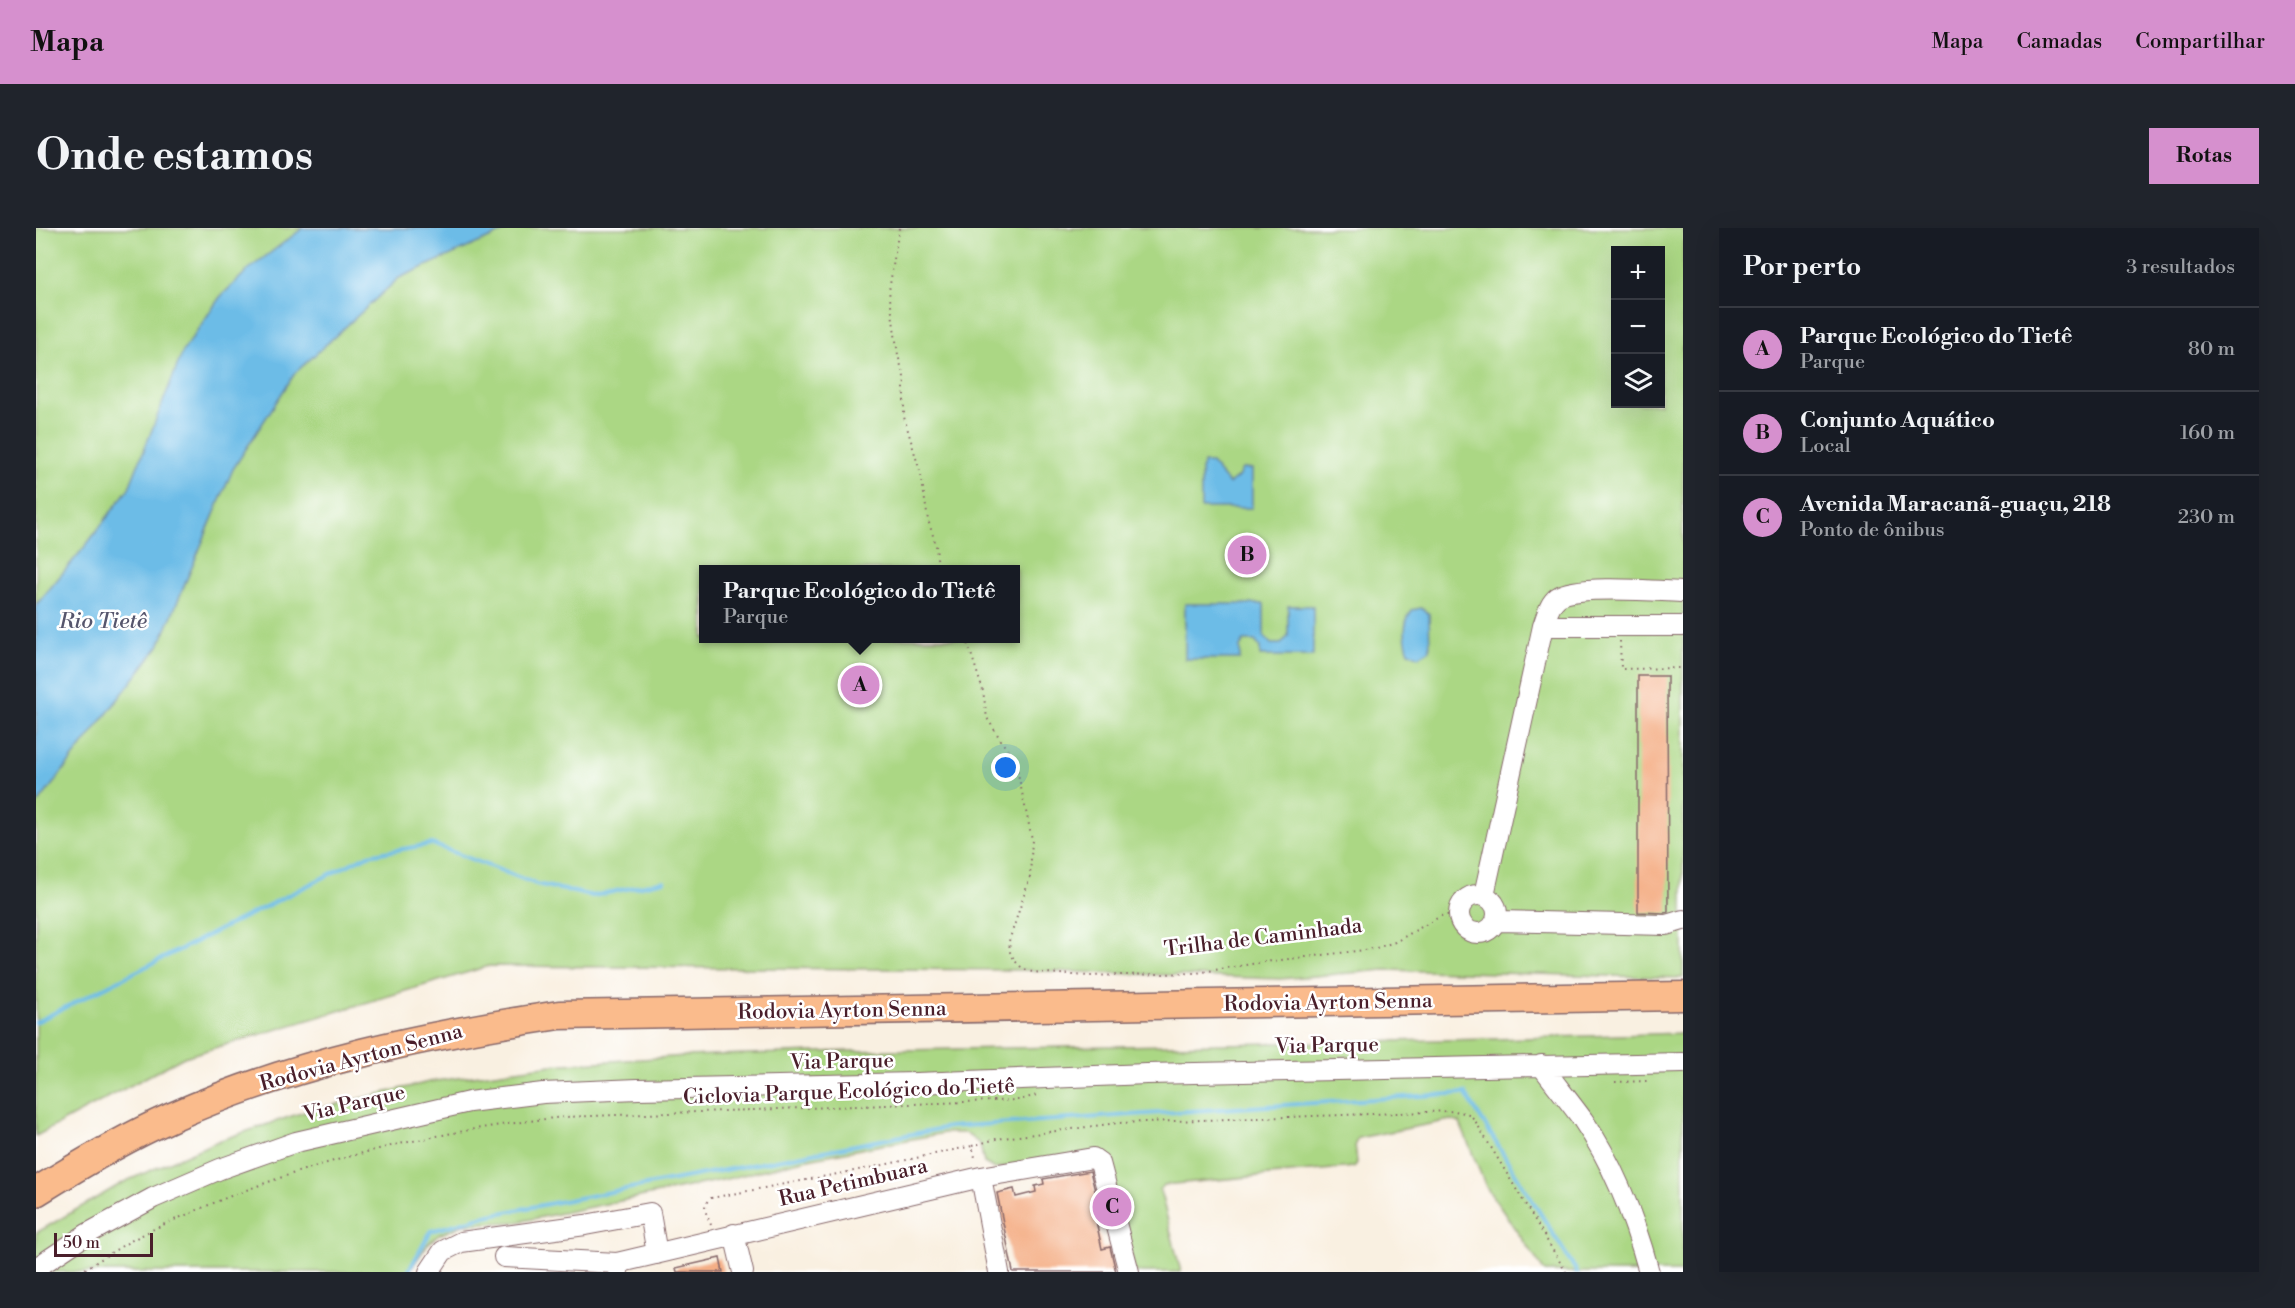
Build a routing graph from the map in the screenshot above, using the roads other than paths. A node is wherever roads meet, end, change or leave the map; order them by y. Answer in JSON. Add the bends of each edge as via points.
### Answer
{"nodes":[{"id":1,"x":1683,"y":592,"type":"edge"},
{"id":2,"x":1543,"y":626,"type":"junction"},
{"id":3,"x":1683,"y":626,"type":"edge"},
{"id":4,"x":1484,"y":895,"type":"junction"},
{"id":5,"x":1683,"y":920,"type":"edge"},
{"id":6,"x":1497,"y":921,"type":"junction"},
{"id":7,"x":1683,"y":996,"type":"edge"},
{"id":8,"x":1683,"y":1063,"type":"edge"},
{"id":9,"x":1541,"y":1065,"type":"junction"},
{"id":10,"x":981,"y":1177,"type":"junction"},
{"id":11,"x":36,"y":1192,"type":"edge"},
{"id":12,"x":725,"y":1237,"type":"junction"},
{"id":13,"x":657,"y":1254,"type":"junction"},
{"id":14,"x":504,"y":1257,"type":"dead end"},
{"id":15,"x":623,"y":1265,"type":"edge"},
{"id":16,"x":36,"y":1268,"type":"edge"},
{"id":17,"x":429,"y":1272,"type":"edge"},
{"id":18,"x":743,"y":1272,"type":"edge"},
{"id":19,"x":999,"y":1272,"type":"edge"},
{"id":20,"x":1129,"y":1272,"type":"edge"},
{"id":21,"x":1649,"y":1272,"type":"edge"}],
"edges":[{"from":1,"to":2,"type":"street","via":[[1576,590],[1559,596],[1550,606]]},
{"from":2,"to":3,"type":"street"},
{"from":2,"to":4,"type":"street"},
{"from":4,"to":6,"type":"street","via":[[1498,911]]},
{"from":4,"to":6,"type":"street","via":[[1462,902],[1458,913],[1463,927],[1475,934],[1488,932]]},
{"from":5,"to":6,"type":"street","via":[[1666,925]]},
{"from":7,"to":11,"type":"highway","name":"Rodovia Ayrton Senna","via":[[560,1015],[462,1030],[266,1080],[171,1117]]},
{"from":8,"to":9,"type":"street","name":"Via Parque"},
{"from":9,"to":16,"type":"street","name":"Via Parque","via":[[638,1089],[543,1093],[469,1102],[296,1142],[220,1169],[153,1198]]},
{"from":9,"to":21,"type":"street","via":[[1584,1122],[1605,1158],[1629,1211]]},
{"from":10,"to":12,"type":"street","name":"Rua Petimbuara"},
{"from":10,"to":19,"type":"street"},
{"from":10,"to":20,"type":"street","name":"Rua Petimbuara","via":[[1097,1159]]},
{"from":12,"to":13,"type":"street","name":"Rua Petimbuara"},
{"from":12,"to":18,"type":"street"},
{"from":13,"to":15,"type":"street","name":"Rua Petimbuara"},
{"from":13,"to":17,"type":"street","via":[[651,1213],[461,1242],[443,1251]]},
{"from":14,"to":15,"type":"street","name":"Rua Petimbuara"}]}
